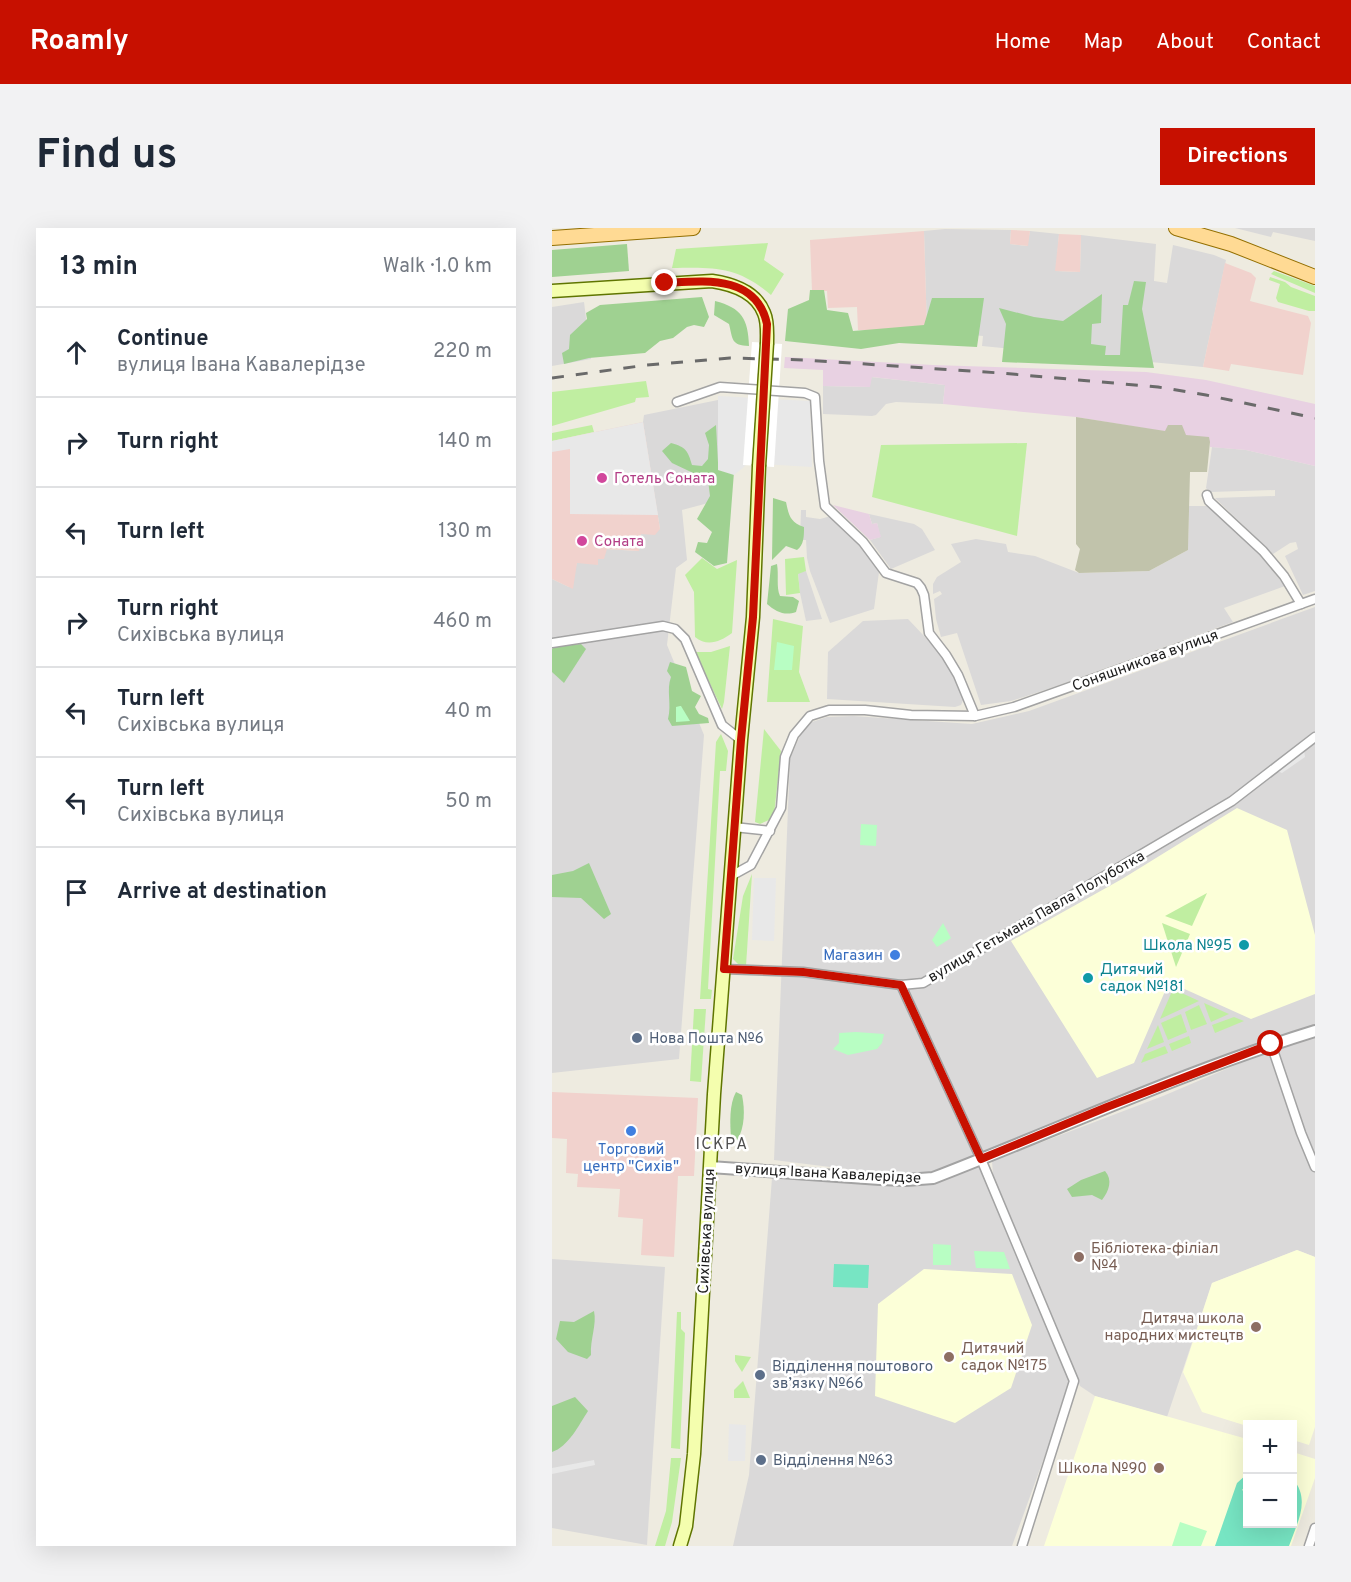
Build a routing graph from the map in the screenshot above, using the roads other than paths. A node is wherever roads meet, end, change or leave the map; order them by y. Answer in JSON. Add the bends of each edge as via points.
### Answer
{"nodes":[{"id":1,"x":693,"y":228,"type":"edge"},
{"id":2,"x":1176,"y":228,"type":"edge"},
{"id":3,"x":1204,"y":231,"type":"edge"},
{"id":4,"x":552,"y":238,"type":"edge"},
{"id":5,"x":1315,"y":277,"type":"edge"},
{"id":6,"x":552,"y":291,"type":"edge"},
{"id":7,"x":677,"y":402,"type":"dead end"},
{"id":8,"x":1207,"y":495,"type":"dead end"},
{"id":9,"x":1315,"y":599,"type":"edge"},
{"id":10,"x":1302,"y":604,"type":"junction"},
{"id":11,"x":552,"y":643,"type":"edge"},
{"id":12,"x":975,"y":716,"type":"junction"},
{"id":13,"x":1315,"y":737,"type":"edge"},
{"id":14,"x":741,"y":740,"type":"junction"},
{"id":15,"x":734,"y":827,"type":"junction"},
{"id":16,"x":770,"y":831,"type":"junction"},
{"id":17,"x":730,"y":876,"type":"junction"},
{"id":18,"x":724,"y":969,"type":"junction"},
{"id":19,"x":901,"y":985,"type":"junction"},
{"id":20,"x":1315,"y":1031,"type":"edge"},
{"id":21,"x":1271,"y":1044,"type":"junction"},
{"id":22,"x":981,"y":1159,"type":"junction"},
{"id":23,"x":710,"y":1167,"type":"junction"},
{"id":24,"x":1315,"y":1167,"type":"edge"},
{"id":25,"x":1315,"y":1528,"type":"edge"},
{"id":26,"x":680,"y":1546,"type":"edge"},
{"id":27,"x":1022,"y":1546,"type":"edge"},
{"id":28,"x":1309,"y":1546,"type":"edge"}],
"edges":[{"from":1,"to":4,"type":"main road"},
{"from":2,"to":3,"type":"main road"},
{"from":3,"to":5,"type":"main road"},
{"from":6,"to":14,"type":"main road","name":"Сихівська вулиця","bridge":true,"via":[[712,281],[745,291],[764,313],[767,343],[753,617]]},
{"from":7,"to":12,"type":"street","via":[[720,387],[815,397],[825,506],[863,542],[886,573],[917,583],[921,588],[929,633],[958,675]]},
{"from":8,"to":10,"type":"street","via":[[1263,551]]},
{"from":9,"to":10,"type":"street","name":"Соняшникова вулиця"},
{"from":10,"to":12,"type":"street","name":"Соняшникова вулиця","via":[[1014,707]]},
{"from":11,"to":14,"type":"street","via":[[663,626],[675,629],[685,639],[722,725]]},
{"from":12,"to":16,"type":"street","name":"Соняшникова вулиця","via":[[865,710],[829,710],[810,716],[794,735],[785,757],[781,808]]},
{"from":13,"to":19,"type":"street","name":"вулиця Гетьмана Павла Полуботка","via":[[1232,801],[923,983]]},
{"from":14,"to":15,"type":"main road","name":"Сихівська вулиця"},
{"from":15,"to":16,"type":"street"},
{"from":15,"to":17,"type":"main road","name":"Сихівська вулиця"},
{"from":16,"to":17,"type":"street","name":"Соняшникова вулиця","via":[[751,865]]},
{"from":17,"to":18,"type":"main road","name":"Сихівська вулиця"},
{"from":18,"to":19,"type":"street","name":"вулиця Гетьмана Павла Полуботка","via":[[803,972]]},
{"from":18,"to":23,"type":"main road","name":"Сихівська вулиця"},
{"from":19,"to":22,"type":"street"},
{"from":20,"to":21,"type":"street","name":"вулиця Івана Кавалерідзе"},
{"from":21,"to":22,"type":"street","name":"вулиця Івана Кавалерідзе"},
{"from":21,"to":24,"type":"street"},
{"from":22,"to":23,"type":"street","name":"вулиця Івана Кавалерідзе","via":[[933,1178],[906,1180]]},
{"from":22,"to":27,"type":"street","via":[[1074,1381]]},
{"from":23,"to":26,"type":"main road","name":"Сихівська вулиця","via":[[693,1462]]},
{"from":25,"to":28,"type":"street"}]}
